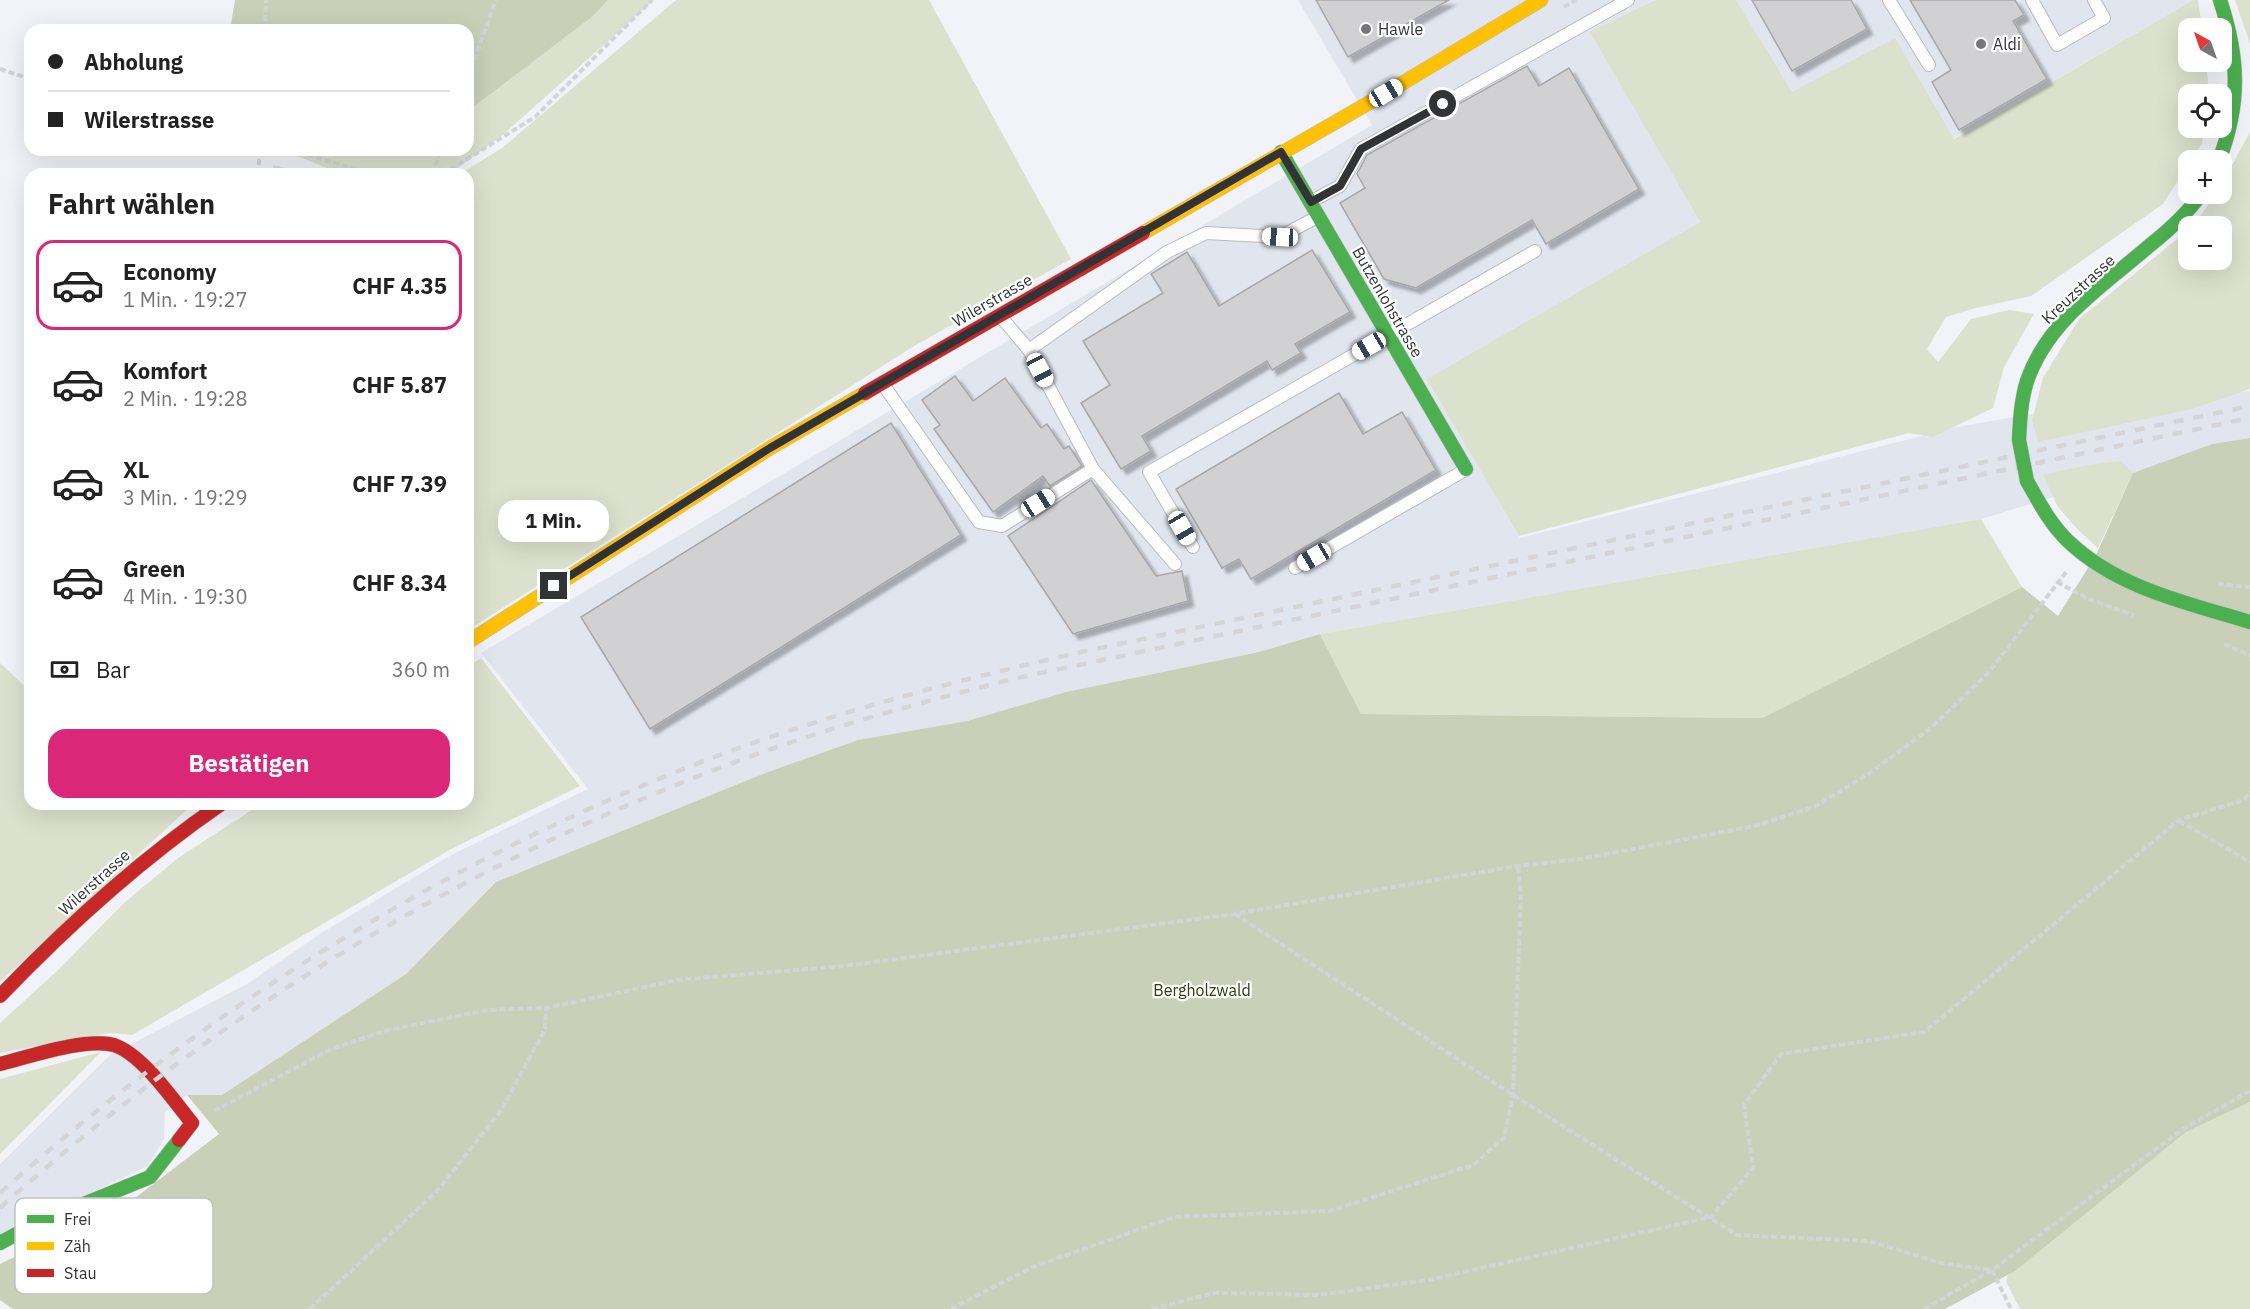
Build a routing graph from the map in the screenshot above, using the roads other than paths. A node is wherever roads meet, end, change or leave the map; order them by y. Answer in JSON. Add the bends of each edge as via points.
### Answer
{"nodes":[{"id":1,"x":1541,"y":0,"type":"edge"},
{"id":2,"x":1628,"y":0,"type":"edge"},
{"id":3,"x":1888,"y":0,"type":"edge"},
{"id":4,"x":2032,"y":0,"type":"edge"},
{"id":5,"x":2094,"y":0,"type":"edge"},
{"id":6,"x":2220,"y":0,"type":"edge"},
{"id":7,"x":1929,"y":65,"type":"dead end"},
{"id":8,"x":2223,"y":150,"type":"edge"},
{"id":9,"x":1281,"y":152,"type":"junction"},
{"id":10,"x":1311,"y":202,"type":"junction"},
{"id":11,"x":2192,"y":204,"type":"edge"},
{"id":12,"x":1319,"y":216,"type":"junction"},
{"id":13,"x":1535,"y":251,"type":"dead end"},
{"id":14,"x":999,"y":315,"type":"junction"},
{"id":15,"x":1389,"y":334,"type":"junction"},
{"id":16,"x":1029,"y":350,"type":"junction"},
{"id":17,"x":882,"y":382,"type":"junction"},
{"id":18,"x":1093,"y":469,"type":"junction"},
{"id":19,"x":1466,"y":469,"type":"joint"},
{"id":20,"x":1193,"y":547,"type":"dead end"},
{"id":21,"x":1175,"y":564,"type":"dead end"},
{"id":22,"x":1295,"y":568,"type":"dead end"},
{"id":23,"x":2250,"y":622,"type":"edge"},
{"id":24,"x":474,"y":638,"type":"edge"},
{"id":25,"x":213,"y":810,"type":"edge"},
{"id":26,"x":0,"y":996,"type":"edge"},
{"id":27,"x":0,"y":1064,"type":"edge"},
{"id":28,"x":100,"y":1198,"type":"edge"},
{"id":29,"x":15,"y":1235,"type":"edge"},
{"id":30,"x":0,"y":1243,"type":"edge"}],
"edges":[{"from":1,"to":9,"type":"street","name":"Wilerstrasse"},
{"from":2,"to":10,"type":"lane","via":[[1361,149],[1340,186]]},
{"from":3,"to":7,"type":"lane"},
{"from":4,"to":5,"type":"lane","via":[[2057,45],[2104,18]]},
{"from":6,"to":8,"type":"street","via":[[2232,35],[2236,81],[2230,132]]},
{"from":9,"to":10,"type":"street","name":"Butzenlohstrasse"},
{"from":9,"to":14,"type":"street","name":"Wilerstrasse"},
{"from":10,"to":12,"type":"street","name":"Butzenlohstrasse"},
{"from":11,"to":23,"type":"street","name":"Kreuzstrasse","bridge":true,"via":[[2063,321],[2049,339],[2027,381],[2019,440],[2027,481],[2036,502],[2081,554],[2130,582]]},
{"from":12,"to":15,"type":"street","name":"Butzenlohstrasse"},
{"from":12,"to":16,"type":"lane","via":[[1280,237],[1206,233],[1167,252]]},
{"from":13,"to":15,"type":"lane"},
{"from":14,"to":16,"type":"lane"},
{"from":14,"to":17,"type":"street","name":"Wilerstrasse"},
{"from":15,"to":19,"type":"street","name":"Butzenlohstrasse"},
{"from":15,"to":20,"type":"lane","via":[[1149,472]]},
{"from":16,"to":18,"type":"lane"},
{"from":17,"to":18,"type":"lane","via":[[979,522],[1002,526]]},
{"from":17,"to":24,"type":"street","name":"Wilerstrasse","via":[[724,477]]},
{"from":18,"to":21,"type":"lane"},
{"from":19,"to":22,"type":"lane"},
{"from":25,"to":26,"type":"street","name":"Wilerstrasse","via":[[127,873]]},
{"from":27,"to":28,"type":"street","via":[[89,1043],[118,1047],[131,1055],[192,1123],[150,1178]]},
{"from":29,"to":30,"type":"street"}]}
